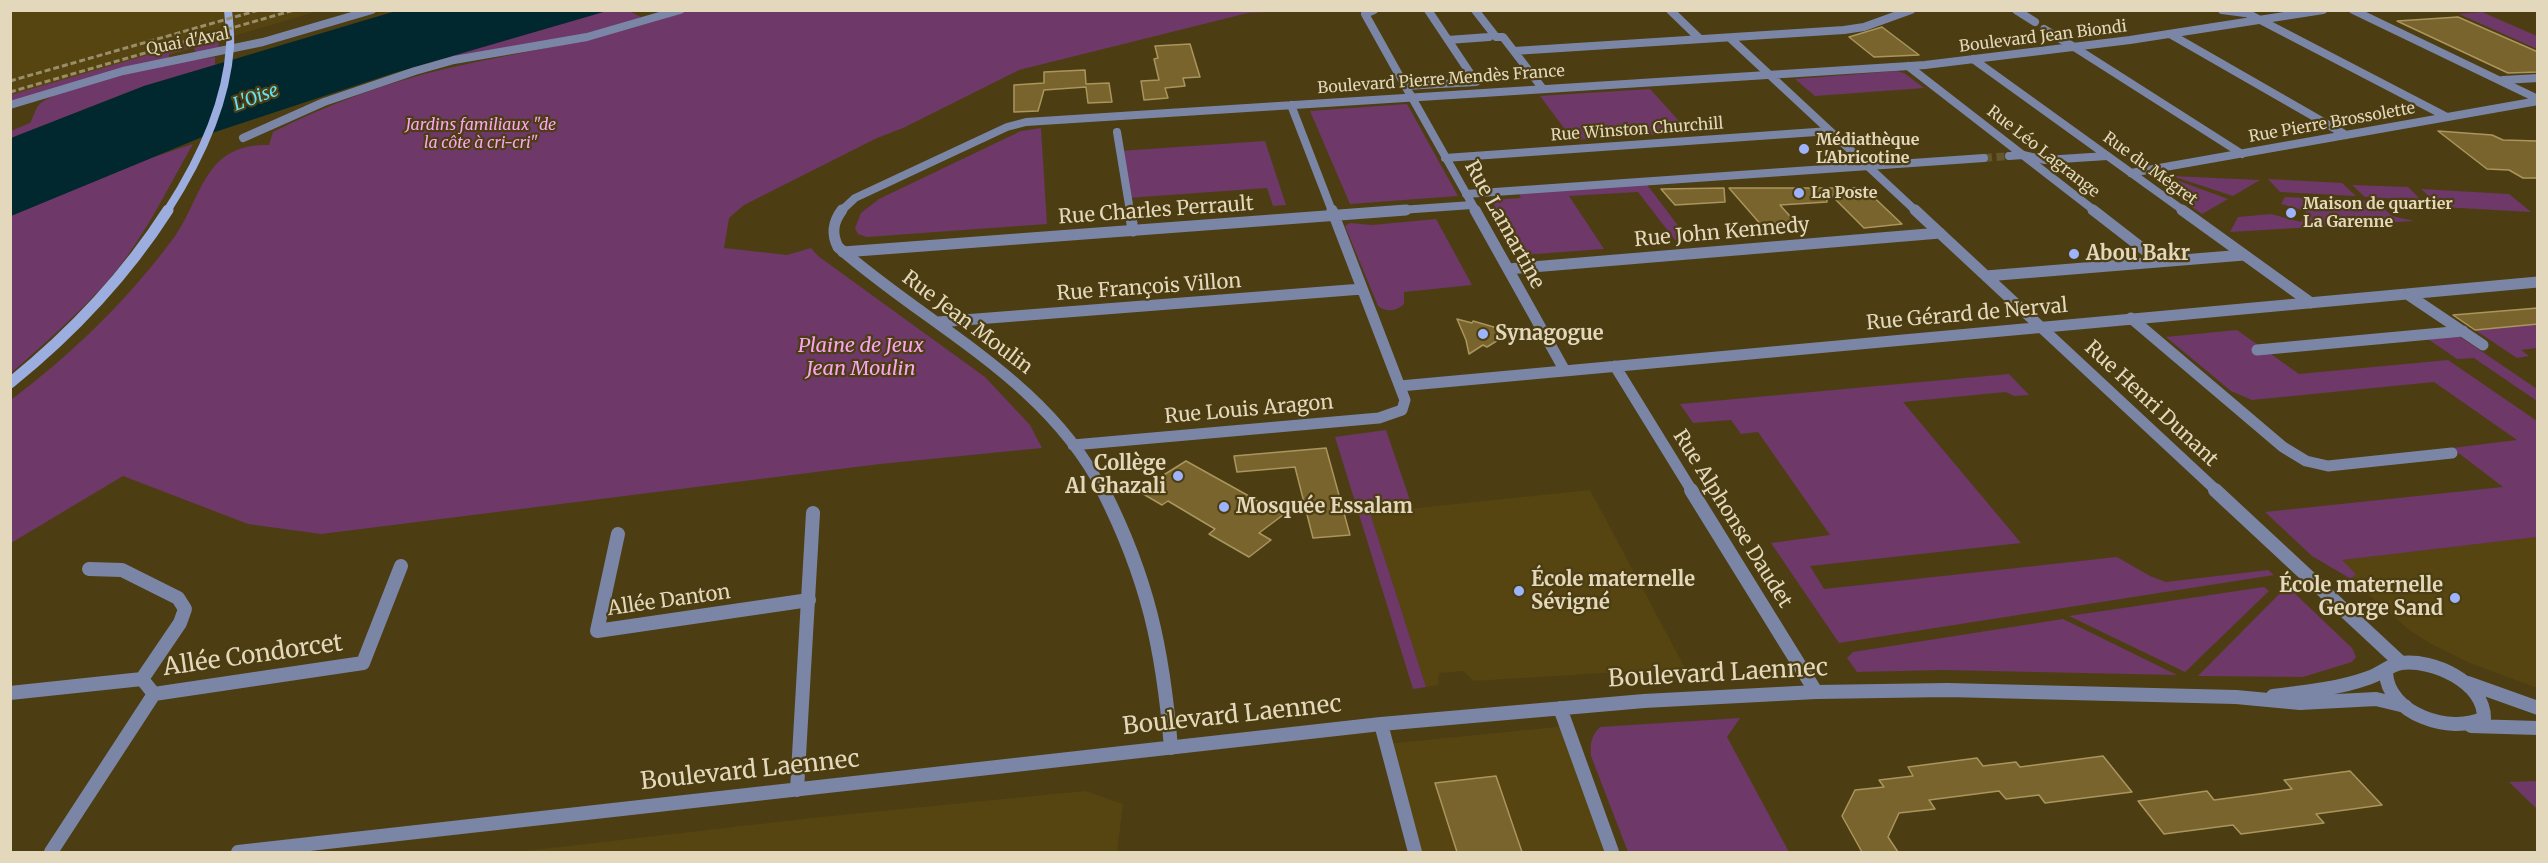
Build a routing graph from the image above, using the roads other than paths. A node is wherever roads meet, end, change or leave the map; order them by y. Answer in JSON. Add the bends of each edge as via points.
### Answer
{"nodes":[{"id":1,"x":228,"y":10,"type":"edge"},
{"id":2,"x":372,"y":10,"type":"edge"},
{"id":3,"x":680,"y":10,"type":"edge"},
{"id":4,"x":1374,"y":10,"type":"edge"},
{"id":5,"x":1428,"y":10,"type":"edge"},
{"id":6,"x":1475,"y":10,"type":"edge"},
{"id":7,"x":1670,"y":10,"type":"edge"},
{"id":8,"x":1911,"y":10,"type":"edge"},
{"id":9,"x":2016,"y":10,"type":"edge"},
{"id":10,"x":2222,"y":10,"type":"edge"},
{"id":11,"x":2323,"y":10,"type":"edge"},
{"id":12,"x":2353,"y":10,"type":"edge"},
{"id":13,"x":2243,"y":12,"type":"edge"},
{"id":14,"x":2260,"y":20,"type":"junction"},
{"id":15,"x":2035,"y":22,"type":"dead end"},
{"id":16,"x":2044,"y":28,"type":"dead end"},
{"id":17,"x":2170,"y":34,"type":"junction"},
{"id":18,"x":1489,"y":37,"type":"dead end"},
{"id":19,"x":1730,"y":38,"type":"junction"},
{"id":20,"x":1700,"y":39,"type":"junction"},
{"id":21,"x":1448,"y":40,"type":"junction"},
{"id":22,"x":2074,"y":47,"type":"junction"},
{"id":23,"x":1514,"y":51,"type":"junction"},
{"id":24,"x":1972,"y":59,"type":"junction"},
{"id":25,"x":1908,"y":66,"type":"junction"},
{"id":26,"x":1873,"y":68,"type":"joint"},
{"id":27,"x":1770,"y":75,"type":"junction"},
{"id":28,"x":2538,"y":78,"type":"edge"},
{"id":29,"x":2500,"y":80,"type":"junction"},
{"id":30,"x":1543,"y":89,"type":"junction"},
{"id":31,"x":1408,"y":92,"type":"junction"},
{"id":32,"x":2538,"y":100,"type":"edge"},
{"id":33,"x":10,"y":105,"type":"edge"},
{"id":34,"x":1291,"y":105,"type":"junction"},
{"id":35,"x":2446,"y":117,"type":"junction"},
{"id":36,"x":1830,"y":131,"type":"junction"},
{"id":37,"x":1117,"y":132,"type":"dead end"},
{"id":38,"x":2346,"y":135,"type":"junction"},
{"id":39,"x":243,"y":138,"type":"dead end"},
{"id":40,"x":2242,"y":154,"type":"junction"},
{"id":41,"x":2023,"y":155,"type":"junction"},
{"id":42,"x":2009,"y":156,"type":"tunnel mouth"},
{"id":43,"x":2107,"y":156,"type":"junction"},
{"id":44,"x":1446,"y":158,"type":"junction"},
{"id":45,"x":1984,"y":158,"type":"tunnel mouth"},
{"id":46,"x":1867,"y":166,"type":"junction"},
{"id":47,"x":2131,"y":173,"type":"junction"},
{"id":48,"x":1466,"y":194,"type":"junction"},
{"id":49,"x":1472,"y":204,"type":"junction"},
{"id":50,"x":1334,"y":216,"type":"junction"},
{"id":51,"x":1133,"y":231,"type":"junction"},
{"id":52,"x":1940,"y":233,"type":"junction"},
{"id":53,"x":843,"y":252,"type":"junction"},
{"id":54,"x":2244,"y":255,"type":"junction"},
{"id":55,"x":2160,"y":262,"type":"junction"},
{"id":56,"x":1508,"y":269,"type":"junction"},
{"id":57,"x":1986,"y":276,"type":"junction"},
{"id":58,"x":2538,"y":282,"type":"edge"},
{"id":59,"x":1362,"y":289,"type":"junction"},
{"id":60,"x":2407,"y":294,"type":"junction"},
{"id":61,"x":2311,"y":303,"type":"junction"},
{"id":62,"x":2131,"y":318,"type":"junction"},
{"id":63,"x":938,"y":322,"type":"junction"},
{"id":64,"x":2039,"y":327,"type":"junction"},
{"id":65,"x":2463,"y":331,"type":"junction"},
{"id":66,"x":2483,"y":345,"type":"dead end"},
{"id":67,"x":2256,"y":350,"type":"dead end"},
{"id":68,"x":1616,"y":366,"type":"junction"},
{"id":69,"x":1565,"y":371,"type":"junction"},
{"id":70,"x":10,"y":383,"type":"edge"},
{"id":71,"x":1400,"y":386,"type":"junction"},
{"id":72,"x":1073,"y":445,"type":"junction"},
{"id":73,"x":2452,"y":453,"type":"dead end"},
{"id":74,"x":813,"y":513,"type":"dead end"},
{"id":75,"x":618,"y":534,"type":"dead end"},
{"id":76,"x":401,"y":566,"type":"dead end"},
{"id":77,"x":89,"y":569,"type":"dead end"},
{"id":78,"x":809,"y":600,"type":"junction"},
{"id":79,"x":2401,"y":663,"type":"junction"},
{"id":80,"x":2386,"y":672,"type":"junction"},
{"id":81,"x":142,"y":679,"type":"junction"},
{"id":82,"x":2459,"y":679,"type":"junction"},
{"id":83,"x":1816,"y":692,"type":"junction"},
{"id":84,"x":10,"y":693,"type":"edge"},
{"id":85,"x":154,"y":694,"type":"junction"},
{"id":86,"x":2236,"y":697,"type":"junction"},
{"id":87,"x":2405,"y":705,"type":"junction"},
{"id":88,"x":1560,"y":708,"type":"junction"},
{"id":89,"x":2538,"y":708,"type":"edge"},
{"id":90,"x":1381,"y":724,"type":"junction"},
{"id":91,"x":2467,"y":726,"type":"junction"},
{"id":92,"x":2538,"y":728,"type":"edge"},
{"id":93,"x":1171,"y":748,"type":"junction"},
{"id":94,"x":796,"y":790,"type":"junction"},
{"id":95,"x":51,"y":852,"type":"edge"},
{"id":96,"x":238,"y":852,"type":"edge"},
{"id":97,"x":1415,"y":852,"type":"edge"},
{"id":98,"x":1611,"y":852,"type":"edge"}],
"edges":[{"from":1,"to":70,"type":"main road","via":[[230,41],[222,93],[203,146],[179,189],[144,245],[107,292],[60,341]]},
{"from":2,"to":33,"type":"street","name":"Quai d'Aval","via":[[254,44],[123,71]]},
{"from":3,"to":39,"type":"street","via":[[587,37],[444,63],[332,99]]},
{"from":4,"to":31,"type":"street","name":"Rue Lamartine","via":[[1365,14]]},
{"from":5,"to":21,"type":"street"},
{"from":6,"to":23,"type":"street","via":[[1496,37],[1503,37]]},
{"from":7,"to":20,"type":"street"},
{"from":8,"to":19,"type":"street","via":[[1864,27]]},
{"from":9,"to":15,"type":"street"},
{"from":10,"to":13,"type":"street"},
{"from":11,"to":14,"type":"street","name":"Boulevard Jean Biondi"},
{"from":12,"to":29,"type":"street"},
{"from":13,"to":14,"type":"street"},
{"from":14,"to":17,"type":"street","name":"Boulevard Jean Biondi"},
{"from":14,"to":35,"type":"street"},
{"from":16,"to":22,"type":"street"},
{"from":17,"to":22,"type":"street","name":"Boulevard Jean Biondi"},
{"from":17,"to":38,"type":"street"},
{"from":18,"to":21,"type":"street"},
{"from":19,"to":20,"type":"street"},
{"from":19,"to":27,"type":"street","name":"Rue Henri Dunant"},
{"from":20,"to":23,"type":"street"},
{"from":21,"to":31,"type":"street","via":[[1476,82]]},
{"from":22,"to":24,"type":"street","name":"Boulevard Jean Biondi"},
{"from":22,"to":40,"type":"street"},
{"from":23,"to":30,"type":"street"},
{"from":24,"to":25,"type":"street","name":"Boulevard Jean Biondi"},
{"from":24,"to":43,"type":"street","name":"Rue du Mégret"},
{"from":25,"to":26,"type":"street","name":"Boulevard Jean Biondi"},
{"from":25,"to":41,"type":"street","name":"Rue Léo Lagrange"},
{"from":26,"to":27,"type":"street","name":"Boulevard Pierre Mendès France"},
{"from":27,"to":30,"type":"street","name":"Boulevard Pierre Mendès France"},
{"from":27,"to":36,"type":"street","name":"Rue Henri Dunant"},
{"from":28,"to":29,"type":"street"},
{"from":29,"to":32,"type":"street"},
{"from":30,"to":31,"type":"street","name":"Boulevard Pierre Mendès France"},
{"from":31,"to":34,"type":"street","name":"Boulevard Pierre Mendès France"},
{"from":31,"to":44,"type":"street","name":"Rue Lamartine"},
{"from":32,"to":35,"type":"street","name":"Rue Pierre Brossolette"},
{"from":34,"to":50,"type":"street"},
{"from":34,"to":53,"type":"street","name":"Boulevard Pierre Mendès France","via":[[1012,125],[848,202],[832,229],[833,240]]},
{"from":35,"to":38,"type":"street","name":"Rue Pierre Brossolette"},
{"from":36,"to":44,"type":"street","name":"Rue Winston Churchill"},
{"from":36,"to":46,"type":"street","name":"Rue Henri Dunant"},
{"from":37,"to":51,"type":"street"},
{"from":38,"to":40,"type":"street","name":"Rue Pierre Brossolette"},
{"from":40,"to":47,"type":"street","name":"Rue Pierre Brossolette"},
{"from":41,"to":42,"type":"street"},
{"from":41,"to":43,"type":"street","via":[[2045,160]]},
{"from":41,"to":55,"type":"street","name":"Rue Léo Lagrange"},
{"from":43,"to":47,"type":"street","name":"Rue du Mégret"},
{"from":44,"to":48,"type":"street","name":"Rue Lamartine"},
{"from":45,"to":46,"type":"street"},
{"from":46,"to":48,"type":"street"},
{"from":46,"to":52,"type":"street","name":"Rue Henri Dunant"},
{"from":47,"to":54,"type":"street","name":"Rue du Mégret"},
{"from":48,"to":49,"type":"street","name":"Rue Lamartine"},
{"from":49,"to":50,"type":"street","name":"Rue Charles Perrault"},
{"from":49,"to":56,"type":"street","name":"Rue Lamartine"},
{"from":50,"to":51,"type":"street","name":"Rue Charles Perrault"},
{"from":50,"to":59,"type":"street"},
{"from":51,"to":53,"type":"street","name":"Rue Charles Perrault"},
{"from":52,"to":56,"type":"street","name":"Rue John Kennedy"},
{"from":52,"to":57,"type":"street","name":"Rue Henri Dunant"},
{"from":53,"to":63,"type":"street","name":"Rue Jean Moulin"},
{"from":54,"to":55,"type":"street"},
{"from":54,"to":61,"type":"street","name":"Rue du Mégret"},
{"from":55,"to":57,"type":"street"},
{"from":56,"to":69,"type":"street","name":"Rue Lamartine"},
{"from":57,"to":64,"type":"street","name":"Rue Henri Dunant"},
{"from":58,"to":60,"type":"street","name":"Rue Gérard de Nerval"},
{"from":59,"to":63,"type":"street","name":"Rue François Villon"},
{"from":59,"to":71,"type":"street"},
{"from":60,"to":61,"type":"street","name":"Rue Gérard de Nerval"},
{"from":60,"to":65,"type":"street"},
{"from":61,"to":62,"type":"street","name":"Rue Gérard de Nerval"},
{"from":62,"to":64,"type":"street","name":"Rue Gérard de Nerval"},
{"from":62,"to":73,"type":"street","via":[[2283,447],[2306,461],[2337,466]]},
{"from":63,"to":72,"type":"street","name":"Rue Jean Moulin","via":[[1016,381]]},
{"from":64,"to":68,"type":"street","name":"Rue Gérard de Nerval"},
{"from":64,"to":79,"type":"street","name":"Rue Henri Dunant"},
{"from":65,"to":66,"type":"street"},
{"from":65,"to":67,"type":"street"},
{"from":68,"to":69,"type":"street","name":"Rue Gérard de Nerval"},
{"from":68,"to":83,"type":"street","name":"Rue Alphonse Daudet"},
{"from":69,"to":71,"type":"street","name":"Rue Gérard de Nerval"},
{"from":71,"to":72,"type":"street","name":"Rue Louis Aragon","via":[[1405,404],[1390,416]]},
{"from":72,"to":93,"type":"street","name":"Rue Jean Moulin","via":[[1117,515],[1144,580],[1167,681]]},
{"from":74,"to":78,"type":"street"},
{"from":75,"to":78,"type":"street","name":"Allée Danton","via":[[597,631]]},
{"from":76,"to":85,"type":"street","name":"Allée Condorcet","via":[[363,663]]},
{"from":77,"to":81,"type":"street","via":[[122,570],[183,603],[180,623]]},
{"from":78,"to":94,"type":"street"},
{"from":79,"to":80,"type":"street","name":"Boulevard Laennec"},
{"from":79,"to":82,"type":"street","via":[[2429,666]]},
{"from":80,"to":86,"type":"street","name":"Boulevard Laennec","via":[[2314,691]]},
{"from":80,"to":87,"type":"street","via":[[2387,687]]},
{"from":81,"to":84,"type":"street"},
{"from":81,"to":85,"type":"street"},
{"from":82,"to":89,"type":"street"},
{"from":82,"to":91,"type":"street","via":[[2479,697],[2485,711],[2481,721]]},
{"from":83,"to":86,"type":"street","name":"Boulevard Laennec","via":[[1996,690]]},
{"from":83,"to":88,"type":"street","name":"Boulevard Laennec"},
{"from":85,"to":95,"type":"street"},
{"from":86,"to":87,"type":"street","name":"Boulevard Laennec","via":[[2317,704],[2376,699]]},
{"from":87,"to":91,"type":"street","via":[[2439,723]]},
{"from":88,"to":90,"type":"street","name":"Boulevard Laennec"},
{"from":88,"to":98,"type":"street"},
{"from":90,"to":93,"type":"street","name":"Boulevard Laennec"},
{"from":90,"to":97,"type":"street"},
{"from":91,"to":92,"type":"street"},
{"from":93,"to":94,"type":"street","name":"Boulevard Laennec"},
{"from":94,"to":96,"type":"street","name":"Boulevard Laennec"}]}
